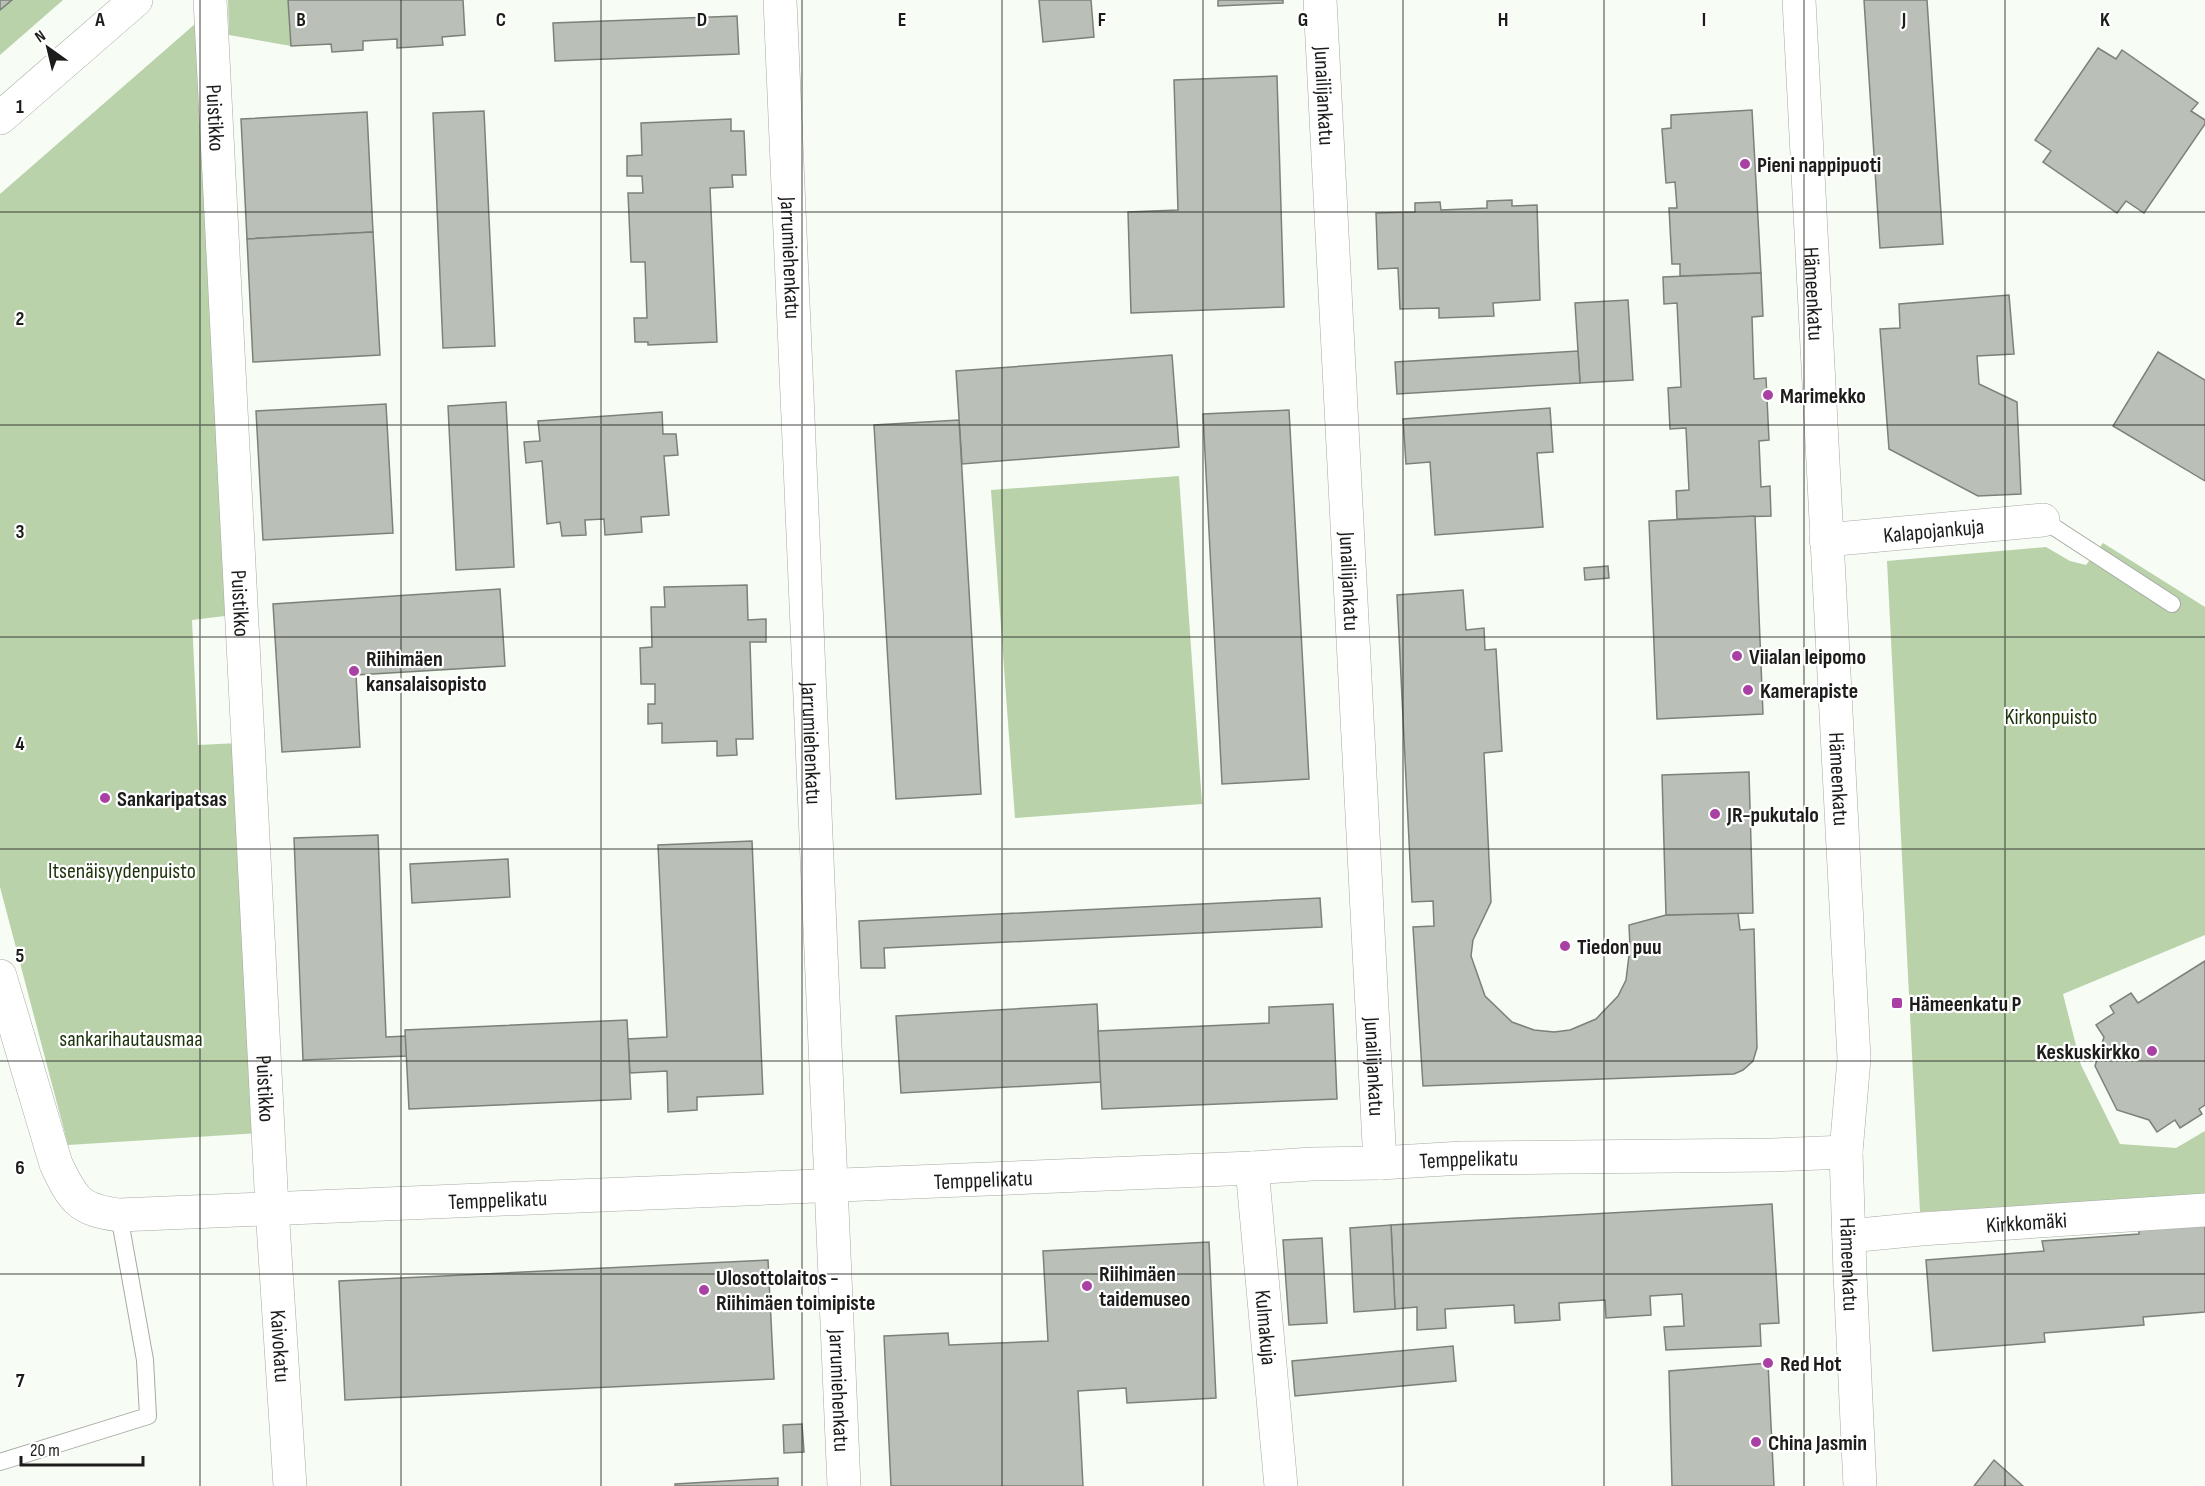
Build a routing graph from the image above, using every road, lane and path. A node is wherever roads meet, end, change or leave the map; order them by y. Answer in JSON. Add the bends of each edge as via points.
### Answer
{"nodes":[{"id":1,"x":136,"y":0,"type":"edge"},
{"id":2,"x":210,"y":0,"type":"edge"},
{"id":3,"x":780,"y":0,"type":"edge"},
{"id":4,"x":1320,"y":0,"type":"edge"},
{"id":5,"x":1798,"y":0,"type":"edge"},
{"id":6,"x":0,"y":118,"type":"edge"},
{"id":7,"x":2043,"y":520,"type":"joint"},
{"id":8,"x":1826,"y":540,"type":"junction"},
{"id":9,"x":2172,"y":604,"type":"dead end"},
{"id":10,"x":0,"y":976,"type":"edge"},
{"id":11,"x":1846,"y":1152,"type":"junction"},
{"id":12,"x":1380,"y":1163,"type":"junction"},
{"id":13,"x":1252,"y":1168,"type":"junction"},
{"id":14,"x":831,"y":1185,"type":"junction"},
{"id":15,"x":272,"y":1208,"type":"junction"},
{"id":16,"x":2205,"y":1210,"type":"edge"},
{"id":17,"x":119,"y":1215,"type":"junction"},
{"id":18,"x":1850,"y":1236,"type":"junction"},
{"id":19,"x":0,"y":1462,"type":"edge"},
{"id":20,"x":290,"y":1486,"type":"edge"},
{"id":21,"x":844,"y":1486,"type":"edge"},
{"id":22,"x":1281,"y":1486,"type":"edge"},
{"id":23,"x":1860,"y":1486,"type":"edge"}],
"edges":[{"from":1,"to":6,"type":"street"},
{"from":2,"to":15,"type":"street","name":"Puistikko"},
{"from":3,"to":14,"type":"street","name":"Jarrumiehenkatu"},
{"from":4,"to":12,"type":"street","name":"Junailijankatu"},
{"from":5,"to":8,"type":"street","name":"Hämeenkatu"},
{"from":7,"to":8,"type":"street","name":"Kalapojankuja"},
{"from":7,"to":9,"type":"lane"},
{"from":8,"to":11,"type":"street","name":"Hämeenkatu","via":[[1854,1059]]},
{"from":10,"to":17,"type":"street","via":[[56,1164],[66,1185],[77,1201],[97,1212]]},
{"from":11,"to":12,"type":"street","name":"Temppelikatu","via":[[1462,1158]]},
{"from":11,"to":18,"type":"street","name":"Hämeenkatu"},
{"from":12,"to":13,"type":"street","name":"Temppelikatu"},
{"from":13,"to":14,"type":"street","name":"Temppelikatu"},
{"from":13,"to":22,"type":"street","name":"Kulmakuja"},
{"from":14,"to":15,"type":"street","name":"Temppelikatu"},
{"from":14,"to":21,"type":"street","name":"Jarrumiehenkatu"},
{"from":15,"to":17,"type":"street","name":"Temppelikatu"},
{"from":15,"to":20,"type":"street","name":"Kaivokatu"},
{"from":16,"to":18,"type":"street","name":"Kirkkomäki"},
{"from":17,"to":19,"type":"lane","via":[[145,1360],[148,1416]]},
{"from":18,"to":23,"type":"street","name":"Hämeenkatu"}]}
